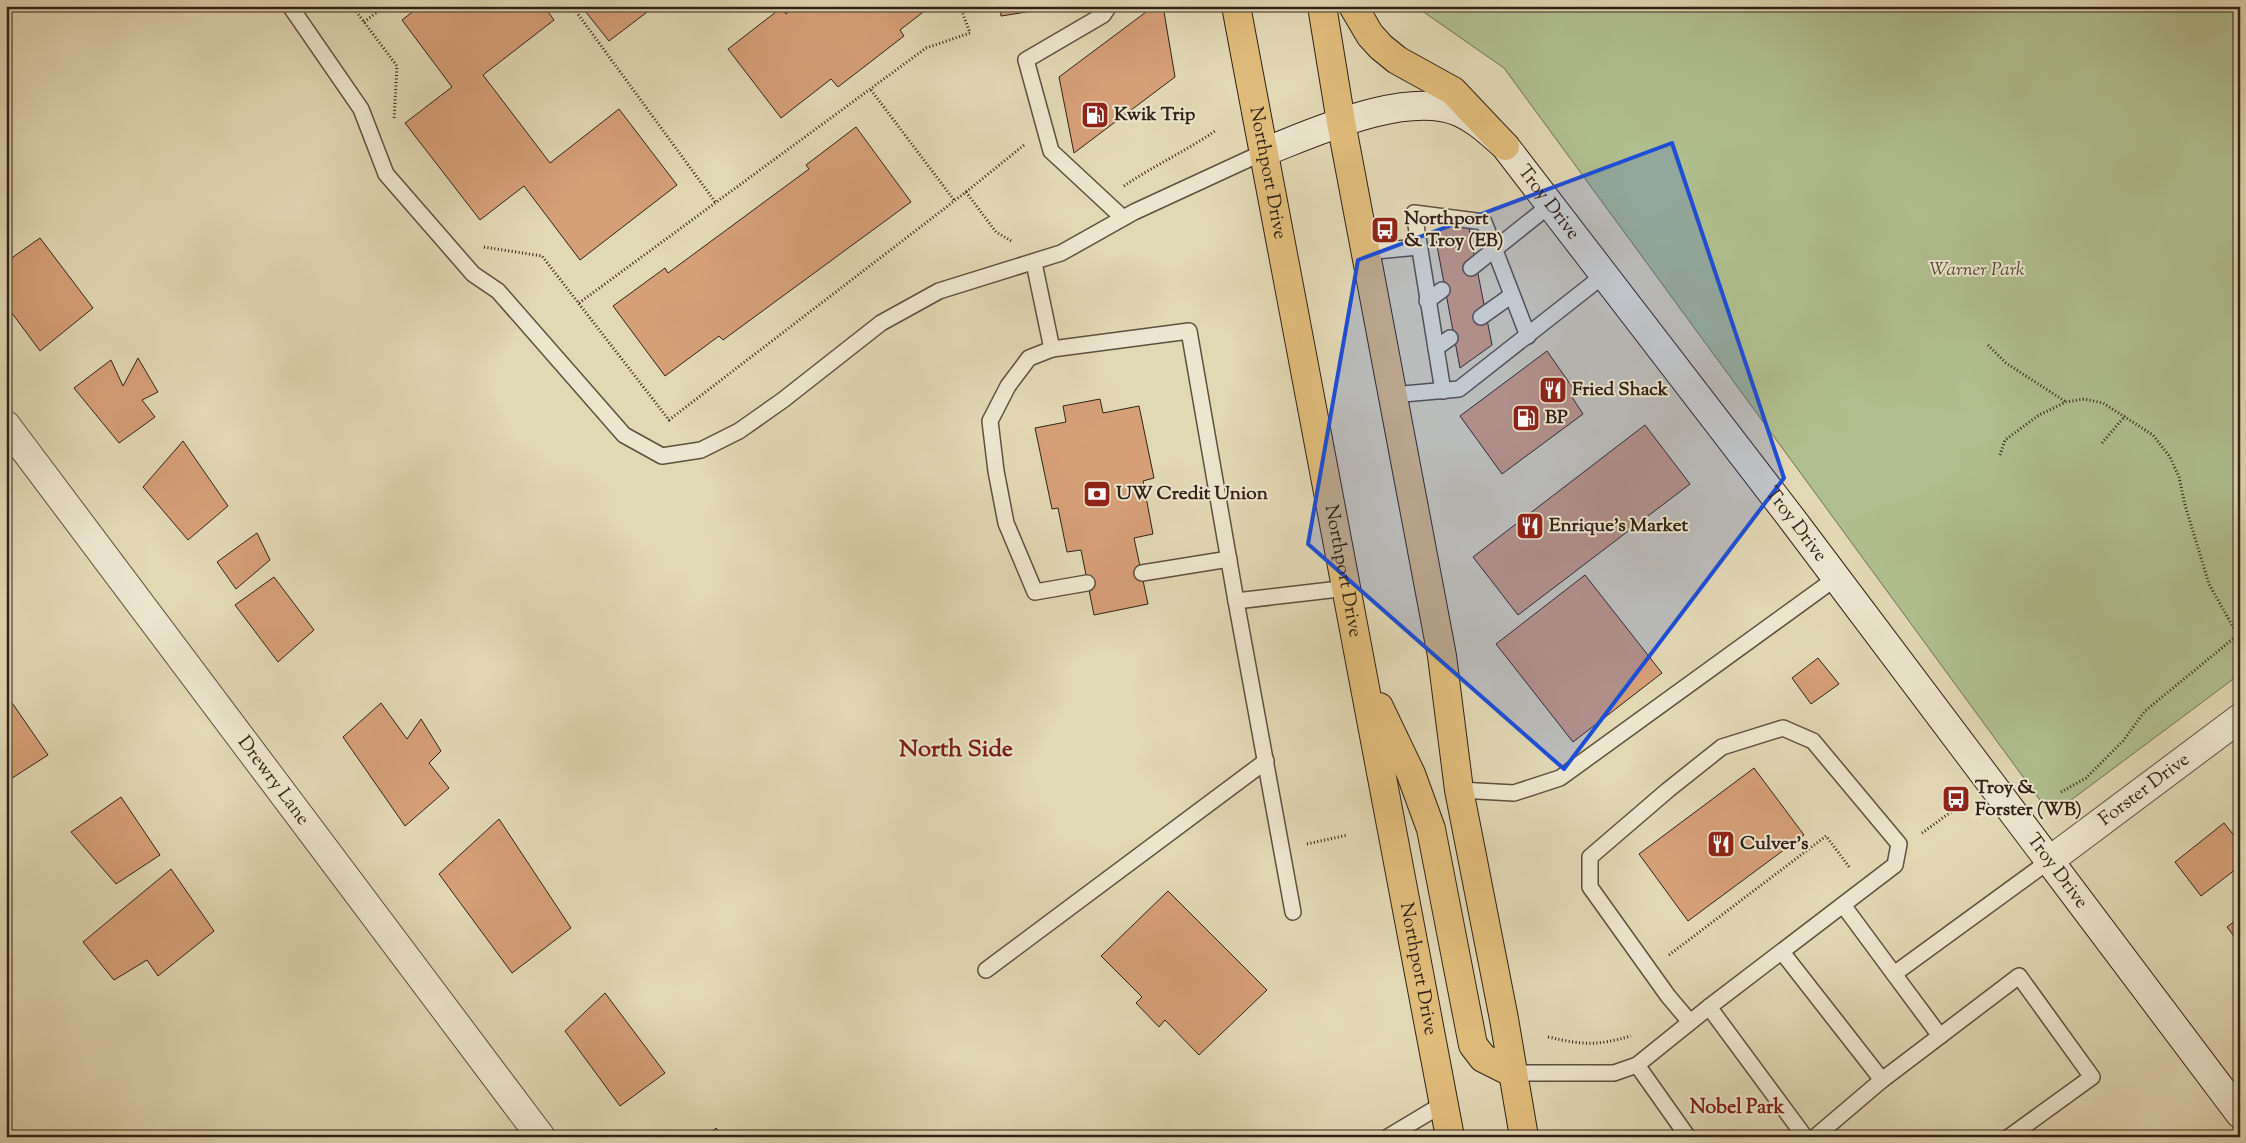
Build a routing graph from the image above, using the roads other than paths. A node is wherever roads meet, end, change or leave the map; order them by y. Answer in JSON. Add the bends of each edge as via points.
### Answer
{"nodes":[{"id":1,"x":290,"y":6,"type":"edge"},
{"id":2,"x":1109,"y":6,"type":"edge"},
{"id":3,"x":1236,"y":6,"type":"edge"},
{"id":4,"x":1322,"y":6,"type":"edge"},
{"id":5,"x":1353,"y":6,"type":"edge"},
{"id":6,"x":1341,"y":122,"type":"junction"},
{"id":7,"x":1505,"y":146,"type":"junction"},
{"id":8,"x":1264,"y":152,"type":"junction"},
{"id":9,"x":1550,"y":205,"type":"junction"},
{"id":10,"x":1123,"y":218,"type":"junction"},
{"id":11,"x":1418,"y":247,"type":"junction"},
{"id":12,"x":1494,"y":249,"type":"junction"},
{"id":13,"x":1365,"y":252,"type":"junction"},
{"id":14,"x":1034,"y":263,"type":"junction"},
{"id":15,"x":1471,"y":268,"type":"dead end"},
{"id":16,"x":1604,"y":275,"type":"junction"},
{"id":17,"x":1442,"y":290,"type":"dead end"},
{"id":18,"x":1512,"y":295,"type":"junction"},
{"id":19,"x":1427,"y":301,"type":"junction"},
{"id":20,"x":1480,"y":317,"type":"dead end"},
{"id":21,"x":1528,"y":336,"type":"junction"},
{"id":22,"x":1450,"y":338,"type":"dead end"},
{"id":23,"x":1436,"y":348,"type":"junction"},
{"id":24,"x":1052,"y":349,"type":"junction"},
{"id":25,"x":1442,"y":391,"type":"junction"},
{"id":26,"x":1392,"y":395,"type":"junction"},
{"id":27,"x":6,"y":425,"type":"edge"},
{"id":28,"x":1228,"y":559,"type":"junction"},
{"id":29,"x":1142,"y":573,"type":"dead end"},
{"id":30,"x":1836,"y":578,"type":"junction"},
{"id":31,"x":1087,"y":583,"type":"dead end"},
{"id":32,"x":1348,"y":588,"type":"junction"},
{"id":33,"x":1236,"y":601,"type":"junction"},
{"id":34,"x":1363,"y":671,"type":"junction"},
{"id":35,"x":2240,"y":718,"type":"edge"},
{"id":36,"x":1266,"y":761,"type":"junction"},
{"id":37,"x":1459,"y":790,"type":"junction"},
{"id":38,"x":2049,"y":861,"type":"junction"},
{"id":39,"x":1843,"y":905,"type":"junction"},
{"id":40,"x":1293,"y":912,"type":"dead end"},
{"id":41,"x":1782,"y":952,"type":"junction"},
{"id":42,"x":986,"y":970,"type":"dead end"},
{"id":43,"x":1894,"y":974,"type":"junction"},
{"id":44,"x":1709,"y":1007,"type":"junction"},
{"id":45,"x":1690,"y":1022,"type":"junction"},
{"id":46,"x":1940,"y":1036,"type":"junction"},
{"id":47,"x":1636,"y":1065,"type":"junction"},
{"id":48,"x":1513,"y":1073,"type":"junction"},
{"id":49,"x":1882,"y":1080,"type":"junction"},
{"id":50,"x":1443,"y":1104,"type":"junction"},
{"id":51,"x":2240,"y":1114,"type":"edge"},
{"id":52,"x":541,"y":1137,"type":"edge"},
{"id":53,"x":1388,"y":1137,"type":"edge"},
{"id":54,"x":1450,"y":1137,"type":"edge"},
{"id":55,"x":1524,"y":1137,"type":"edge"},
{"id":56,"x":1688,"y":1137,"type":"edge"},
{"id":57,"x":1805,"y":1137,"type":"edge"},
{"id":58,"x":1815,"y":1137,"type":"edge"},
{"id":59,"x":2009,"y":1137,"type":"edge"}],
"edges":[{"from":1,"to":14,"type":"lane","via":[[361,109],[386,174],[474,274],[498,290],[624,435],[662,456],[701,450],[738,431],[783,400],[880,323],[938,291]]},
{"from":2,"to":10,"type":"lane","via":[[1103,15],[1026,60],[1050,151]]},
{"from":3,"to":8,"type":"main road","name":"Northport Drive"},
{"from":4,"to":6,"type":"main road"},
{"from":5,"to":7,"type":"main road","via":[[1381,47],[1397,60],[1453,91]]},
{"from":6,"to":7,"type":"street","name":"Troy Drive","via":[[1414,106],[1442,107],[1476,121]]},
{"from":6,"to":8,"type":"street","name":"Troy Drive"},
{"from":6,"to":13,"type":"main road"},
{"from":7,"to":9,"type":"street","name":"Troy Drive"},
{"from":8,"to":10,"type":"lane"},
{"from":8,"to":32,"type":"main road","name":"Northport Drive"},
{"from":9,"to":12,"type":"lane"},
{"from":9,"to":16,"type":"street","name":"Troy Drive"},
{"from":10,"to":14,"type":"lane","via":[[1061,253]]},
{"from":11,"to":12,"type":"lane","via":[[1414,213],[1484,222]]},
{"from":11,"to":13,"type":"lane"},
{"from":11,"to":19,"type":"lane"},
{"from":12,"to":15,"type":"lane"},
{"from":12,"to":18,"type":"lane"},
{"from":13,"to":26,"type":"main road"},
{"from":14,"to":24,"type":"lane"},
{"from":16,"to":21,"type":"lane"},
{"from":16,"to":30,"type":"street","name":"Troy Drive"},
{"from":17,"to":19,"type":"lane"},
{"from":18,"to":20,"type":"lane"},
{"from":18,"to":21,"type":"lane"},
{"from":19,"to":23,"type":"lane"},
{"from":21,"to":25,"type":"lane","via":[[1459,389]]},
{"from":22,"to":23,"type":"lane"},
{"from":23,"to":25,"type":"lane"},
{"from":24,"to":28,"type":"lane","via":[[1189,331]]},
{"from":24,"to":31,"type":"lane","via":[[1029,358],[1008,386],[990,421],[996,471],[1006,524],[1035,592]]},
{"from":25,"to":26,"type":"lane"},
{"from":26,"to":37,"type":"main road","via":[[1442,656]]},
{"from":27,"to":52,"type":"street","name":"Drewry Lane"},
{"from":28,"to":29,"type":"lane"},
{"from":28,"to":33,"type":"lane"},
{"from":30,"to":37,"type":"lane","via":[[1560,778],[1514,793]]},
{"from":30,"to":38,"type":"street","name":"Troy Drive"},
{"from":32,"to":33,"type":"lane"},
{"from":32,"to":34,"type":"main road","name":"Northport Drive"},
{"from":33,"to":36,"type":"lane"},
{"from":34,"to":48,"type":"main road","via":[[1411,774],[1431,829],[1472,1045],[1483,1058]]},
{"from":34,"to":50,"type":"main road","name":"Northport Drive"},
{"from":35,"to":38,"type":"street","name":"Forster Drive"},
{"from":36,"to":40,"type":"lane"},
{"from":36,"to":42,"type":"lane"},
{"from":37,"to":48,"type":"main road"},
{"from":38,"to":43,"type":"lane"},
{"from":38,"to":51,"type":"street","name":"Troy Drive"},
{"from":39,"to":41,"type":"lane"},
{"from":39,"to":43,"type":"lane"},
{"from":39,"to":45,"type":"lane","via":[[1895,865],[1899,844],[1813,741],[1783,728],[1722,748],[1590,857],[1590,888]]},
{"from":41,"to":44,"type":"lane"},
{"from":41,"to":49,"type":"lane"},
{"from":43,"to":46,"type":"lane"},
{"from":44,"to":45,"type":"lane"},
{"from":44,"to":57,"type":"lane"},
{"from":45,"to":47,"type":"lane"},
{"from":46,"to":49,"type":"lane"},
{"from":46,"to":59,"type":"lane","via":[[2019,976],[2092,1076]]},
{"from":47,"to":48,"type":"lane","via":[[1614,1073]]},
{"from":47,"to":56,"type":"lane"},
{"from":48,"to":55,"type":"main road"},
{"from":49,"to":58,"type":"lane"},
{"from":50,"to":53,"type":"lane"},
{"from":50,"to":54,"type":"main road","name":"Northport Drive"}]}
